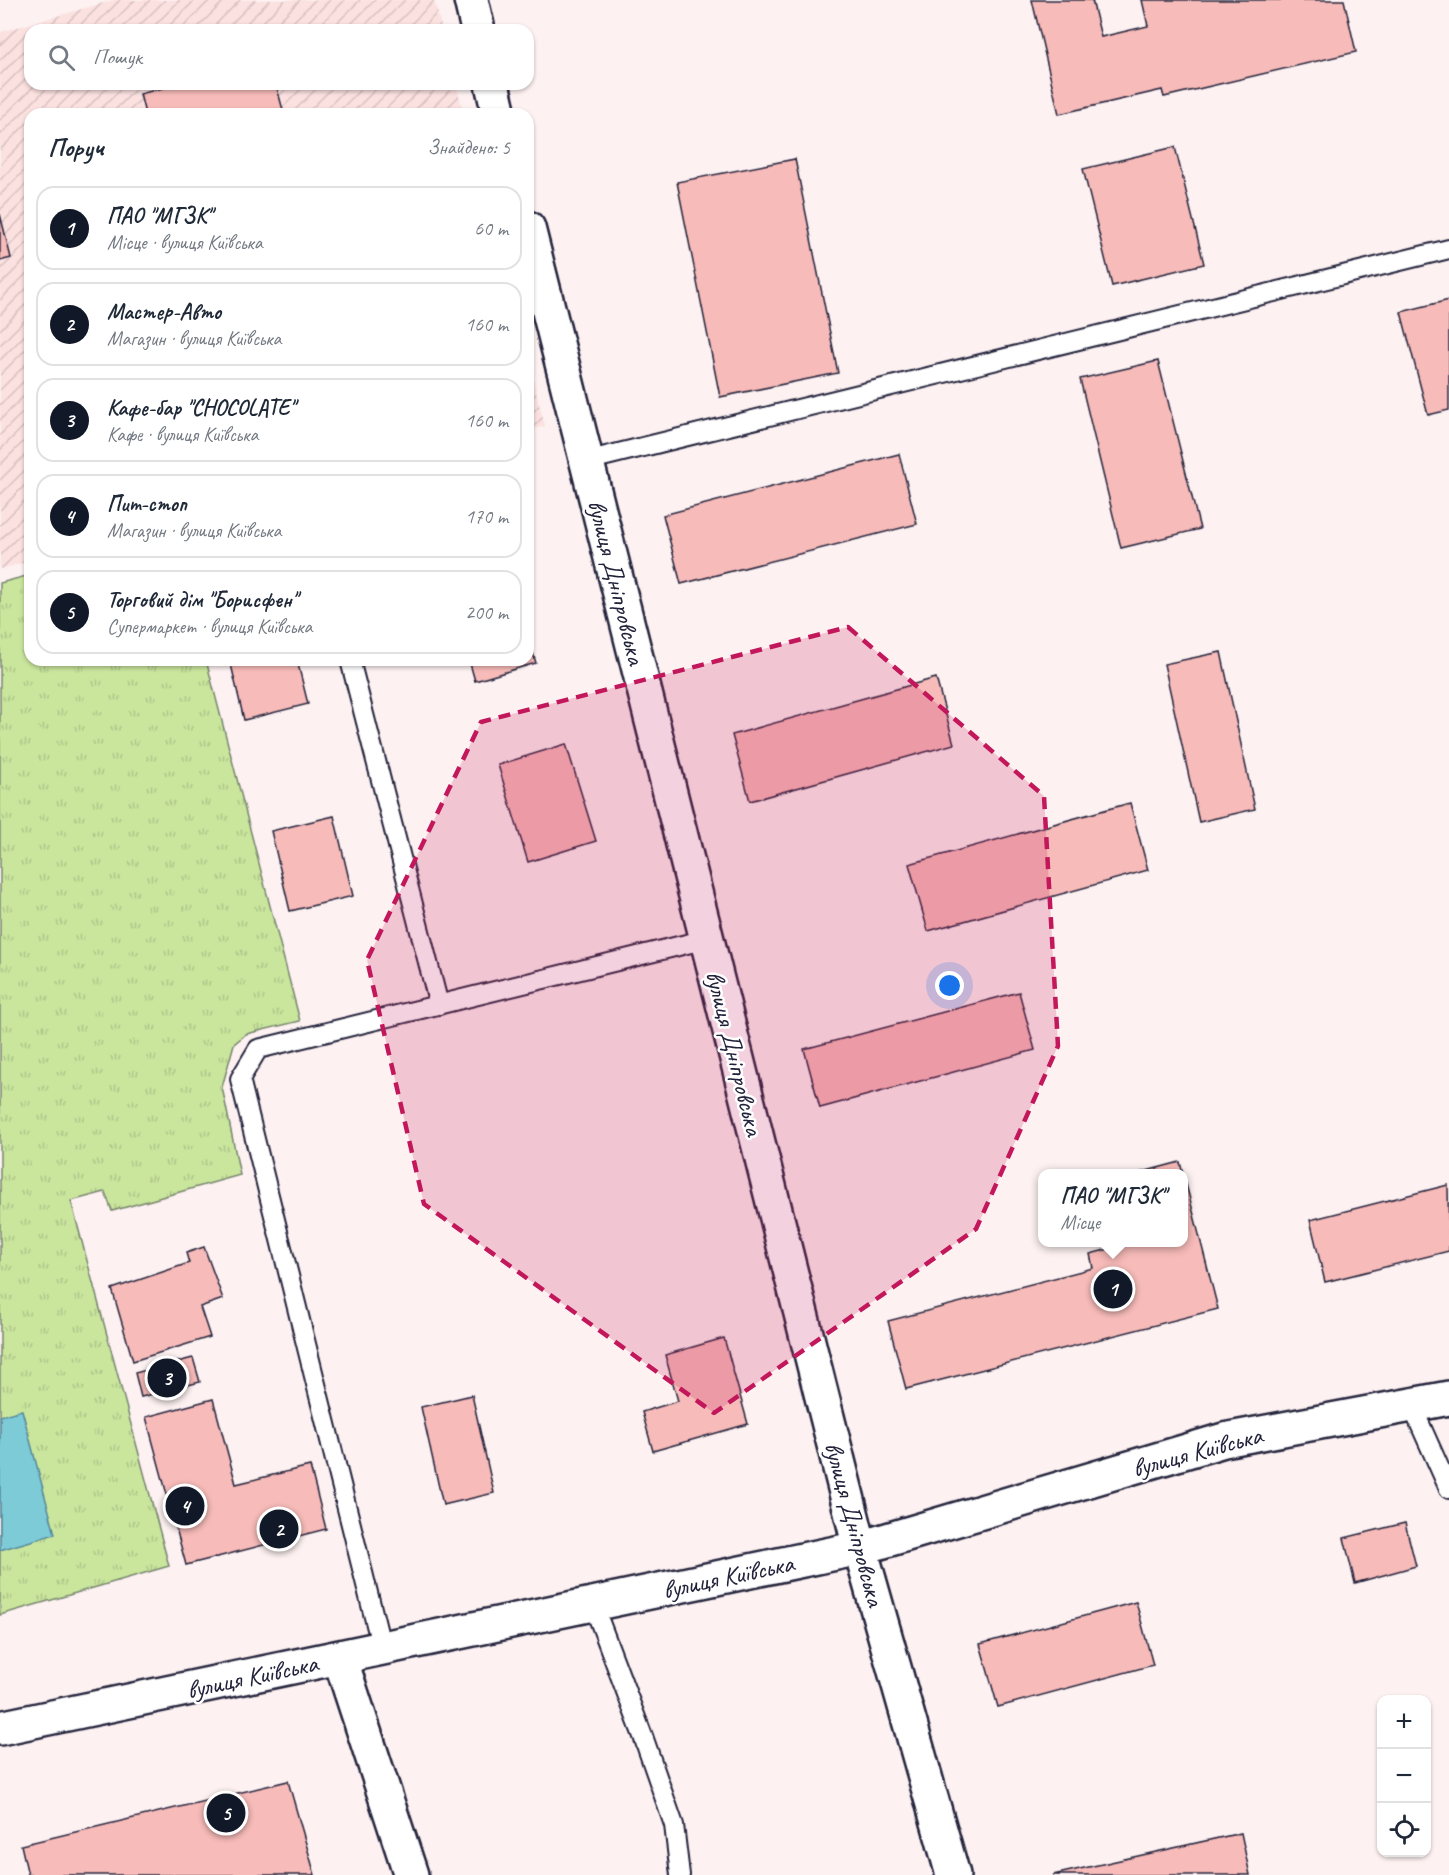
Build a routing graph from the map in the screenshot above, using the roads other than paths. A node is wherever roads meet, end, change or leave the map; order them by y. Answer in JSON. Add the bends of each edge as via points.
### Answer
{"nodes":[{"id":1,"x":471,"y":0,"type":"edge"},
{"id":2,"x":477,"y":24,"type":"edge"},
{"id":3,"x":493,"y":90,"type":"edge"},
{"id":4,"x":498,"y":108,"type":"edge"},
{"id":5,"x":1449,"y":249,"type":"edge"},
{"id":6,"x":534,"y":252,"type":"edge"},
{"id":7,"x":586,"y":460,"type":"junction"},
{"id":8,"x":352,"y":666,"type":"edge"},
{"id":9,"x":706,"y":939,"type":"junction"},
{"id":10,"x":439,"y":1005,"type":"junction"},
{"id":11,"x":1449,"y":1398,"type":"edge"},
{"id":12,"x":1411,"y":1404,"type":"junction"},
{"id":13,"x":1449,"y":1489,"type":"edge"},
{"id":14,"x":860,"y":1548,"type":"junction"},
{"id":15,"x":593,"y":1604,"type":"junction"},
{"id":16,"x":382,"y":1649,"type":"junction"},
{"id":17,"x":340,"y":1658,"type":"junction"},
{"id":18,"x":0,"y":1728,"type":"edge"},
{"id":19,"x":411,"y":1875,"type":"edge"},
{"id":20,"x":680,"y":1875,"type":"edge"},
{"id":21,"x":953,"y":1875,"type":"edge"}],
"edges":[{"from":1,"to":2,"type":"street"},
{"from":3,"to":4,"type":"street"},
{"from":5,"to":7,"type":"lane"},
{"from":6,"to":7,"type":"street","name":"вулиця Дніпровська"},
{"from":7,"to":9,"type":"street","name":"вулиця Дніпровська"},
{"from":8,"to":10,"type":"lane"},
{"from":9,"to":10,"type":"lane"},
{"from":9,"to":14,"type":"street","name":"вулиця Дніпровська"},
{"from":10,"to":16,"type":"lane","via":[[258,1049],[240,1078]]},
{"from":11,"to":12,"type":"street","name":"вулиця Київська"},
{"from":12,"to":13,"type":"lane"},
{"from":12,"to":14,"type":"street","name":"вулиця Київська","via":[[1224,1440]]},
{"from":14,"to":15,"type":"street","name":"вулиця Київська"},
{"from":14,"to":21,"type":"street","name":"вулиця Дніпровська"},
{"from":15,"to":16,"type":"street","name":"вулиця Київська"},
{"from":15,"to":20,"type":"lane","via":[[674,1825]]},
{"from":16,"to":17,"type":"street","name":"вулиця Київська"},
{"from":17,"to":18,"type":"street","name":"вулиця Київська"},
{"from":17,"to":19,"type":"street"}]}
